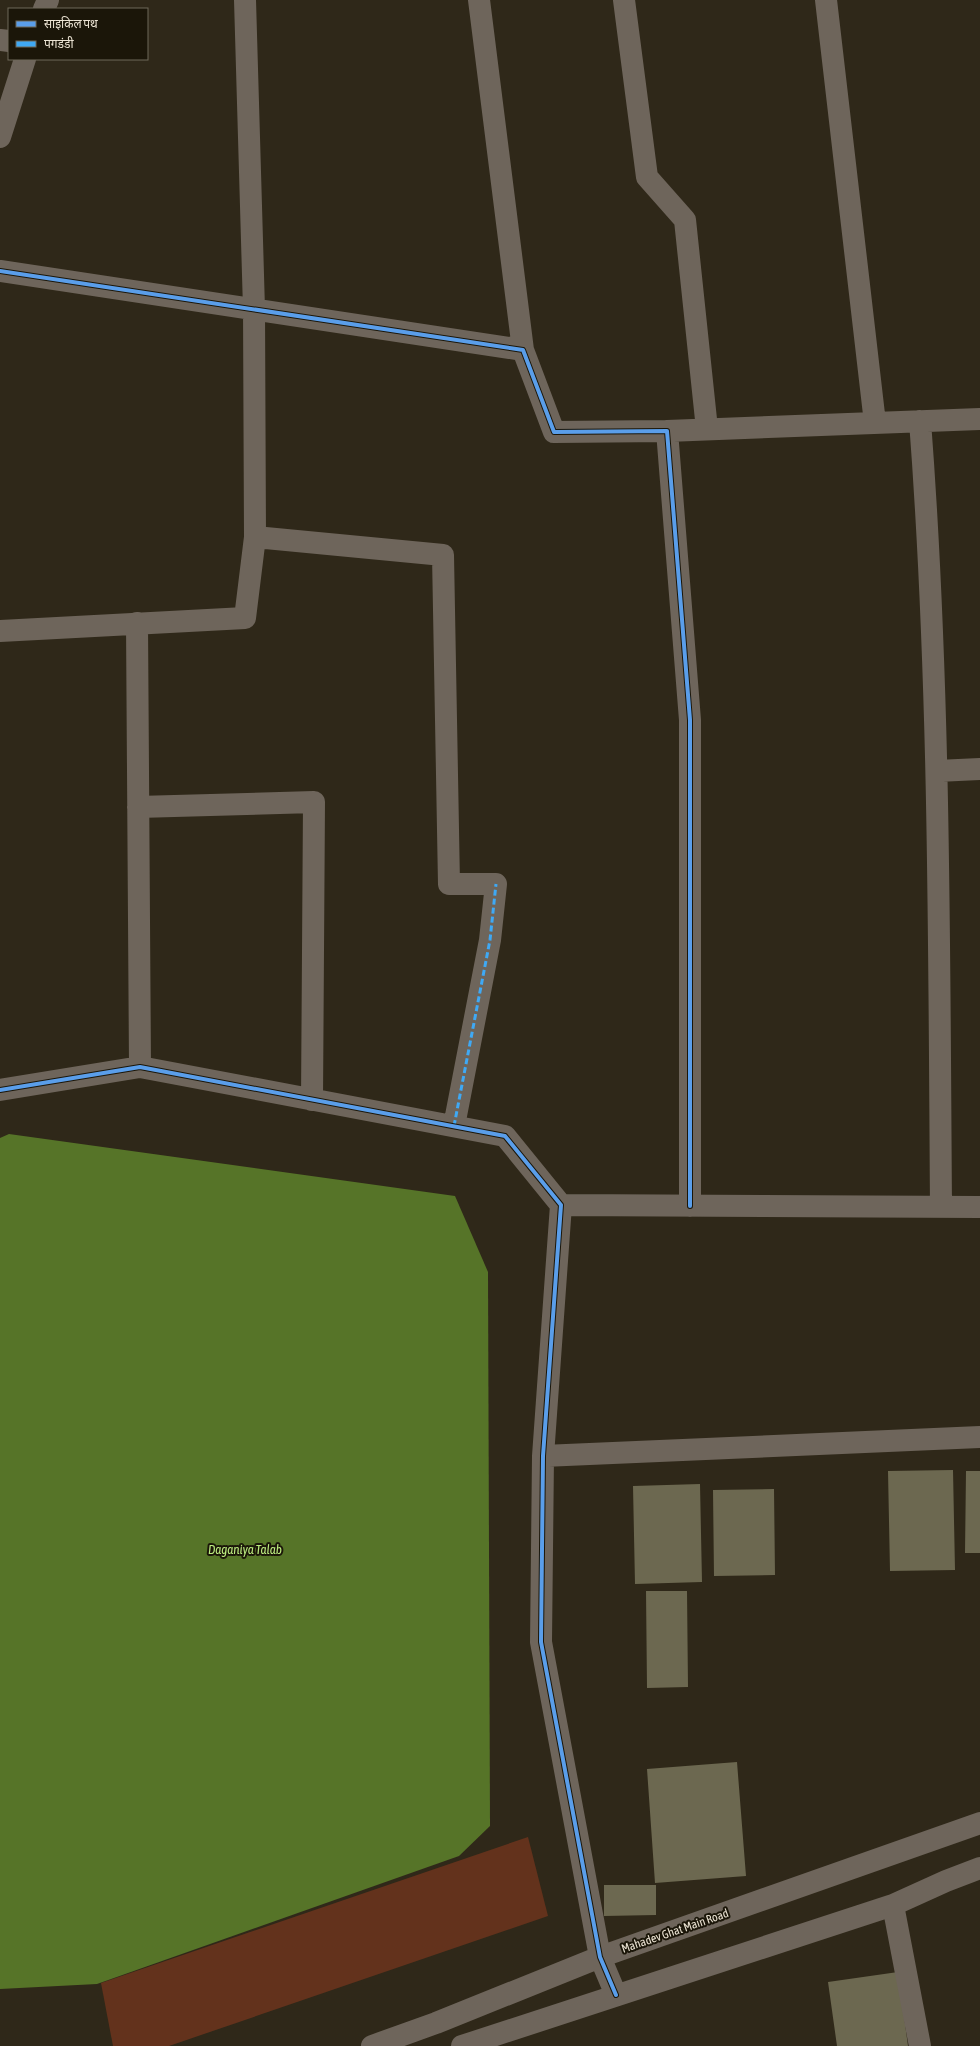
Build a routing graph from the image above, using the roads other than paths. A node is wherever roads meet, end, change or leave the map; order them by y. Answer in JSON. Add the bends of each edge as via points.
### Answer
{"nodes":[{"id":1,"x":245,"y":0,"type":"edge"},
{"id":2,"x":479,"y":0,"type":"edge"},
{"id":3,"x":624,"y":0,"type":"edge"},
{"id":4,"x":826,"y":0,"type":"edge"},
{"id":5,"x":25,"y":60,"type":"edge"},
{"id":6,"x":0,"y":137,"type":"edge"},
{"id":7,"x":0,"y":271,"type":"edge"},
{"id":8,"x":254,"y":309,"type":"junction"},
{"id":9,"x":523,"y":350,"type":"junction"},
{"id":10,"x":980,"y":419,"type":"edge"},
{"id":11,"x":920,"y":421,"type":"junction"},
{"id":12,"x":875,"y":422,"type":"junction"},
{"id":13,"x":707,"y":429,"type":"junction"},
{"id":14,"x":667,"y":431,"type":"junction"},
{"id":15,"x":255,"y":537,"type":"junction"},
{"id":16,"x":137,"y":623,"type":"junction"},
{"id":17,"x":0,"y":631,"type":"edge"},
{"id":18,"x":980,"y":769,"type":"edge"},
{"id":19,"x":937,"y":771,"type":"junction"},
{"id":20,"x":138,"y":807,"type":"junction"},
{"id":21,"x":140,"y":1067,"type":"junction"},
{"id":22,"x":0,"y":1090,"type":"edge"},
{"id":23,"x":312,"y":1100,"type":"junction"},
{"id":24,"x":454,"y":1126,"type":"junction"},
{"id":25,"x":561,"y":1205,"type":"junction"},
{"id":26,"x":690,"y":1206,"type":"junction"},
{"id":27,"x":941,"y":1207,"type":"junction"},
{"id":28,"x":980,"y":1207,"type":"edge"},
{"id":29,"x":980,"y":1438,"type":"edge"},
{"id":30,"x":543,"y":1456,"type":"junction"},
{"id":31,"x":980,"y":1823,"type":"edge"},
{"id":32,"x":980,"y":1868,"type":"edge"},
{"id":33,"x":893,"y":1905,"type":"junction"},
{"id":34,"x":600,"y":1957,"type":"junction"},
{"id":35,"x":616,"y":1995,"type":"junction"},
{"id":36,"x":492,"y":2041,"type":"edge"},
{"id":37,"x":372,"y":2046,"type":"edge"},
{"id":38,"x":462,"y":2046,"type":"edge"},
{"id":39,"x":920,"y":2046,"type":"edge"}],
"edges":[{"from":1,"to":8,"type":"street"},
{"from":2,"to":9,"type":"street"},
{"from":3,"to":13,"type":"street","via":[[647,177],[685,220]]},
{"from":4,"to":12,"type":"street"},
{"from":5,"to":6,"type":"street"},
{"from":7,"to":8,"type":"street"},
{"from":8,"to":9,"type":"street"},
{"from":8,"to":15,"type":"street"},
{"from":9,"to":14,"type":"street","via":[[554,432]]},
{"from":10,"to":11,"type":"street"},
{"from":11,"to":12,"type":"street"},
{"from":11,"to":19,"type":"street"},
{"from":12,"to":13,"type":"street"},
{"from":13,"to":14,"type":"street"},
{"from":14,"to":26,"type":"street","via":[[690,720]]},
{"from":15,"to":16,"type":"street","via":[[245,618]]},
{"from":15,"to":24,"type":"street","via":[[443,555],[449,884],[496,884],[490,940]]},
{"from":16,"to":17,"type":"street"},
{"from":16,"to":20,"type":"street"},
{"from":18,"to":19,"type":"street"},
{"from":19,"to":27,"type":"street"},
{"from":20,"to":21,"type":"street"},
{"from":20,"to":23,"type":"street","via":[[314,802]]},
{"from":21,"to":22,"type":"street"},
{"from":21,"to":23,"type":"street"},
{"from":23,"to":24,"type":"street"},
{"from":24,"to":25,"type":"street","via":[[505,1136]]},
{"from":25,"to":26,"type":"street"},
{"from":25,"to":30,"type":"street"},
{"from":26,"to":27,"type":"street"},
{"from":27,"to":28,"type":"street"},
{"from":29,"to":30,"type":"street"},
{"from":30,"to":34,"type":"street","via":[[541,1642]]},
{"from":31,"to":34,"type":"street","name":"Mahadev Ghat Main Road"},
{"from":32,"to":33,"type":"street"},
{"from":33,"to":35,"type":"street"},
{"from":33,"to":39,"type":"street"},
{"from":34,"to":35,"type":"street"},
{"from":34,"to":37,"type":"street","name":"Mahadev Ghat Main Road"},
{"from":35,"to":36,"type":"street"},
{"from":36,"to":38,"type":"street"}]}
